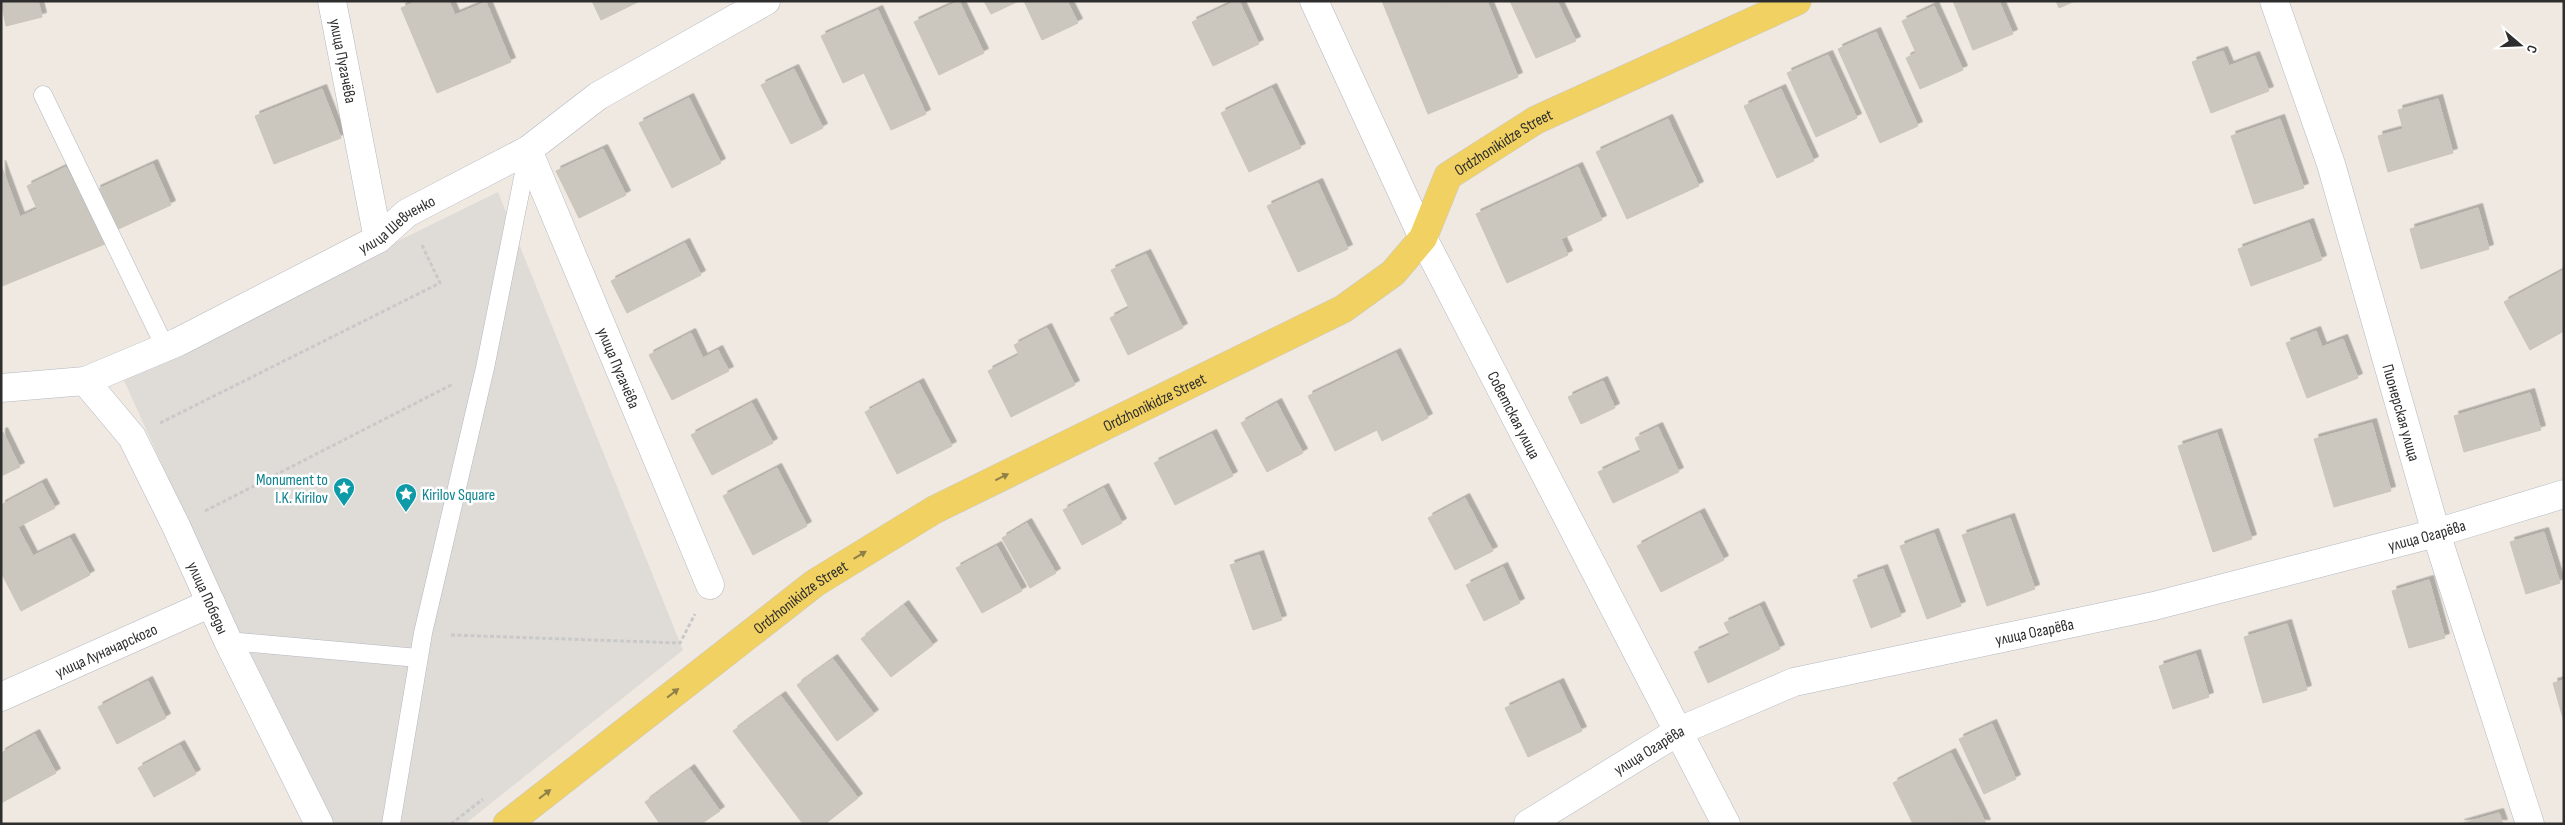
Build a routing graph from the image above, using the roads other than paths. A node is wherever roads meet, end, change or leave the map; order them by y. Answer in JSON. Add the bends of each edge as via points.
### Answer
{"nodes":[{"id":1,"x":332,"y":1,"type":"edge"},
{"id":2,"x":766,"y":1,"type":"edge"},
{"id":3,"x":1314,"y":1,"type":"edge"},
{"id":4,"x":1797,"y":1,"type":"edge"},
{"id":5,"x":2274,"y":1,"type":"edge"},
{"id":6,"x":43,"y":95,"type":"dead end"},
{"id":7,"x":528,"y":150,"type":"junction"},
{"id":8,"x":1423,"y":238,"type":"junction"},
{"id":9,"x":378,"y":239,"type":"junction"},
{"id":10,"x":165,"y":348,"type":"junction"},
{"id":11,"x":85,"y":381,"type":"junction"},
{"id":12,"x":1,"y":388,"type":"edge"},
{"id":13,"x":2564,"y":494,"type":"edge"},
{"id":14,"x":2436,"y":533,"type":"junction"},
{"id":15,"x":710,"y":584,"type":"road end"},
{"id":16,"x":211,"y":603,"type":"junction"},
{"id":17,"x":228,"y":641,"type":"junction"},
{"id":18,"x":418,"y":658,"type":"junction"},
{"id":19,"x":1,"y":697,"type":"edge"},
{"id":20,"x":1679,"y":731,"type":"junction"},
{"id":21,"x":319,"y":824,"type":"edge"},
{"id":22,"x":391,"y":824,"type":"edge"},
{"id":23,"x":507,"y":824,"type":"edge"},
{"id":24,"x":1528,"y":824,"type":"edge"},
{"id":25,"x":1726,"y":824,"type":"edge"},
{"id":26,"x":2530,"y":824,"type":"edge"}],
"edges":[{"from":1,"to":9,"type":"street","name":"улица Пугачёва"},
{"from":2,"to":7,"type":"street","name":"улица Шевченко","via":[[598,96]]},
{"from":3,"to":8,"type":"street","name":"Советская улица"},
{"from":4,"to":8,"type":"main road","name":"Ordzhonikidze Street","via":[[1520,130],[1448,176]]},
{"from":5,"to":14,"type":"street","name":"Пионерская улица","via":[[2331,164]]},
{"from":6,"to":10,"type":"lane"},
{"from":7,"to":9,"type":"street","name":"улица Шевченко","via":[[407,213]]},
{"from":7,"to":15,"type":"street","name":"улица Пугачёва"},
{"from":7,"to":18,"type":"lane","via":[[484,368]]},
{"from":8,"to":20,"type":"street","name":"Советская улица"},
{"from":23,"to":8,"type":"main road","name":"Ordzhonikidze Street","one_way":true,"via":[[815,583],[934,510],[1343,309],[1393,273]]},
{"from":9,"to":10,"type":"street","name":"улица Шевченко"},
{"from":10,"to":11,"type":"street","name":"улица Шевченко"},
{"from":11,"to":12,"type":"street","name":"улица Шевченко"},
{"from":11,"to":16,"type":"street","name":"улица Победы","via":[[132,437]]},
{"from":13,"to":14,"type":"street","name":"улица Огарёва"},
{"from":14,"to":20,"type":"street","name":"улица Огарёва","via":[[2154,606],[1794,682]]},
{"from":14,"to":26,"type":"street","name":"Пионерская улица"},
{"from":16,"to":17,"type":"street","name":"улица Победы"},
{"from":16,"to":19,"type":"street","name":"улица Луначарского"},
{"from":17,"to":18,"type":"lane"},
{"from":17,"to":21,"type":"street","name":"улица Победы"},
{"from":18,"to":22,"type":"lane"},
{"from":20,"to":24,"type":"street","name":"улица Огарёва"},
{"from":20,"to":25,"type":"street","name":"Советская улица"}]}
